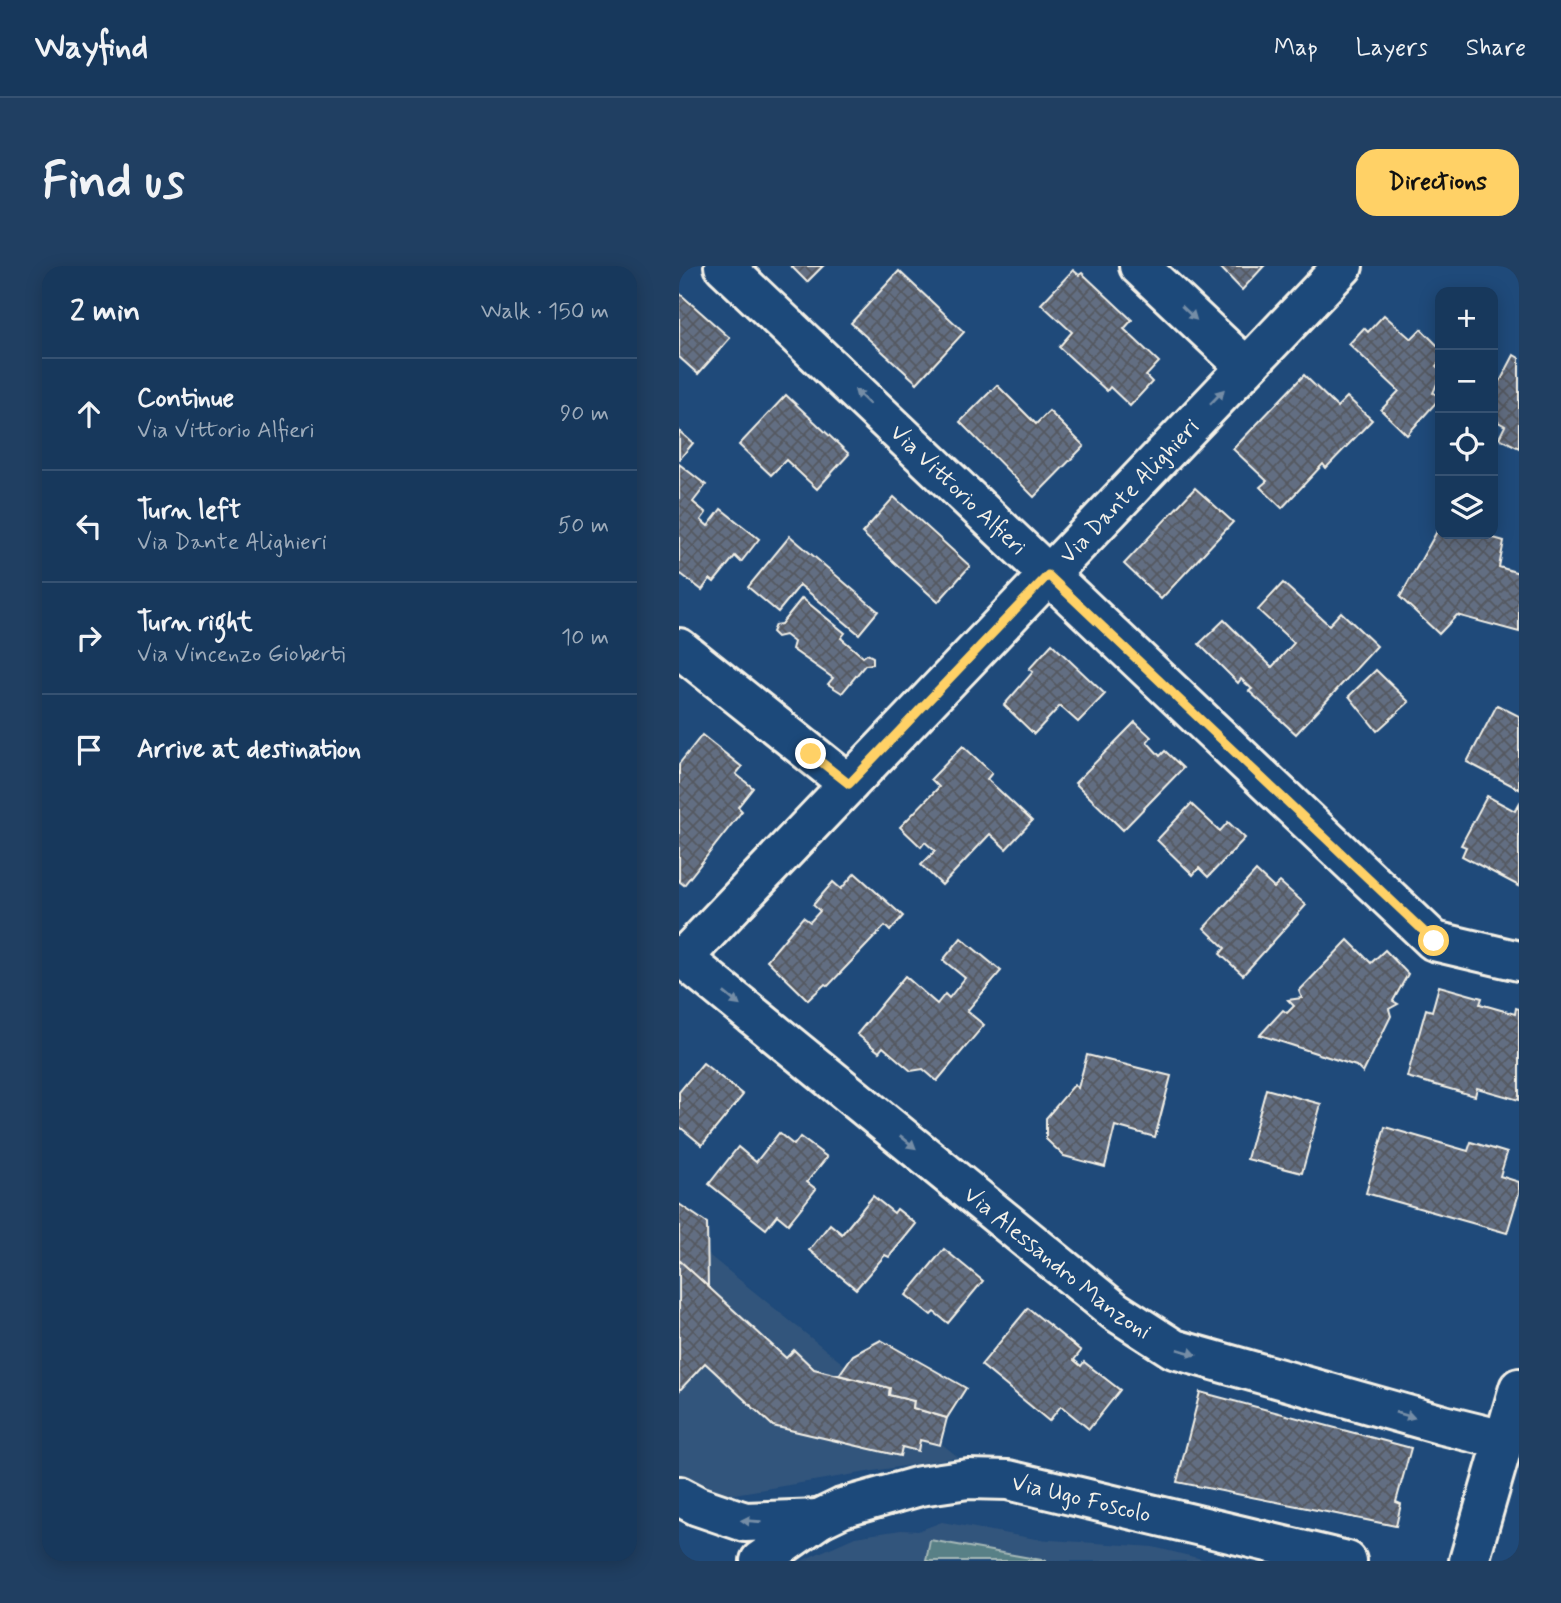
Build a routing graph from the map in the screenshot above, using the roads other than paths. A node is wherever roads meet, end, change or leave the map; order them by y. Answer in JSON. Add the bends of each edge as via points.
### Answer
{"nodes":[{"id":1,"x":724,"y":266,"type":"edge"},
{"id":2,"x":1139,"y":266,"type":"edge"},
{"id":3,"x":1343,"y":266,"type":"edge"},
{"id":4,"x":1247,"y":367,"type":"junction"},
{"id":5,"x":1048,"y":575,"type":"junction"},
{"id":6,"x":679,"y":648,"type":"edge"},
{"id":7,"x":849,"y":784,"type":"junction"},
{"id":8,"x":681,"y":957,"type":"edge"},
{"id":9,"x":1519,"y":961,"type":"edge"},
{"id":10,"x":1519,"y":1388,"type":"edge"},
{"id":11,"x":1504,"y":1440,"type":"junction"},
{"id":12,"x":679,"y":1496,"type":"edge"},
{"id":13,"x":819,"y":1519,"type":"junction"},
{"id":14,"x":760,"y":1561,"type":"edge"},
{"id":15,"x":1347,"y":1561,"type":"edge"},
{"id":16,"x":1469,"y":1561,"type":"edge"}],
"edges":[{"from":5,"to":1,"type":"street","name":"Via Vittorio Alfieri","one_way":true},
{"from":2,"to":4,"type":"street","one_way":true},
{"from":3,"to":4,"type":"street","name":"Via Dante Alighieri"},
{"from":5,"to":4,"type":"street","name":"Via Dante Alighieri","one_way":true},
{"from":5,"to":7,"type":"street","name":"Via Dante Alighieri"},
{"from":5,"to":9,"type":"street","name":"Via Vittorio Alfieri","via":[[1434,941]]},
{"from":6,"to":7,"type":"street"},
{"from":7,"to":8,"type":"street","name":"Via Dante Alighieri"},
{"from":8,"to":11,"type":"street","name":"Via Alessandro Manzoni","one_way":true,"via":[[1115,1311],[1174,1349]]},
{"from":10,"to":11,"type":"street"},
{"from":11,"to":16,"type":"street"},
{"from":13,"to":12,"type":"street","name":"Via Ugo Foscolo","one_way":true,"via":[[745,1522]]},
{"from":13,"to":14,"type":"street","name":"Via Ugo Foscolo"},
{"from":13,"to":15,"type":"street","name":"Via Ugo Foscolo","via":[[920,1486],[968,1479],[1008,1480]]}]}
